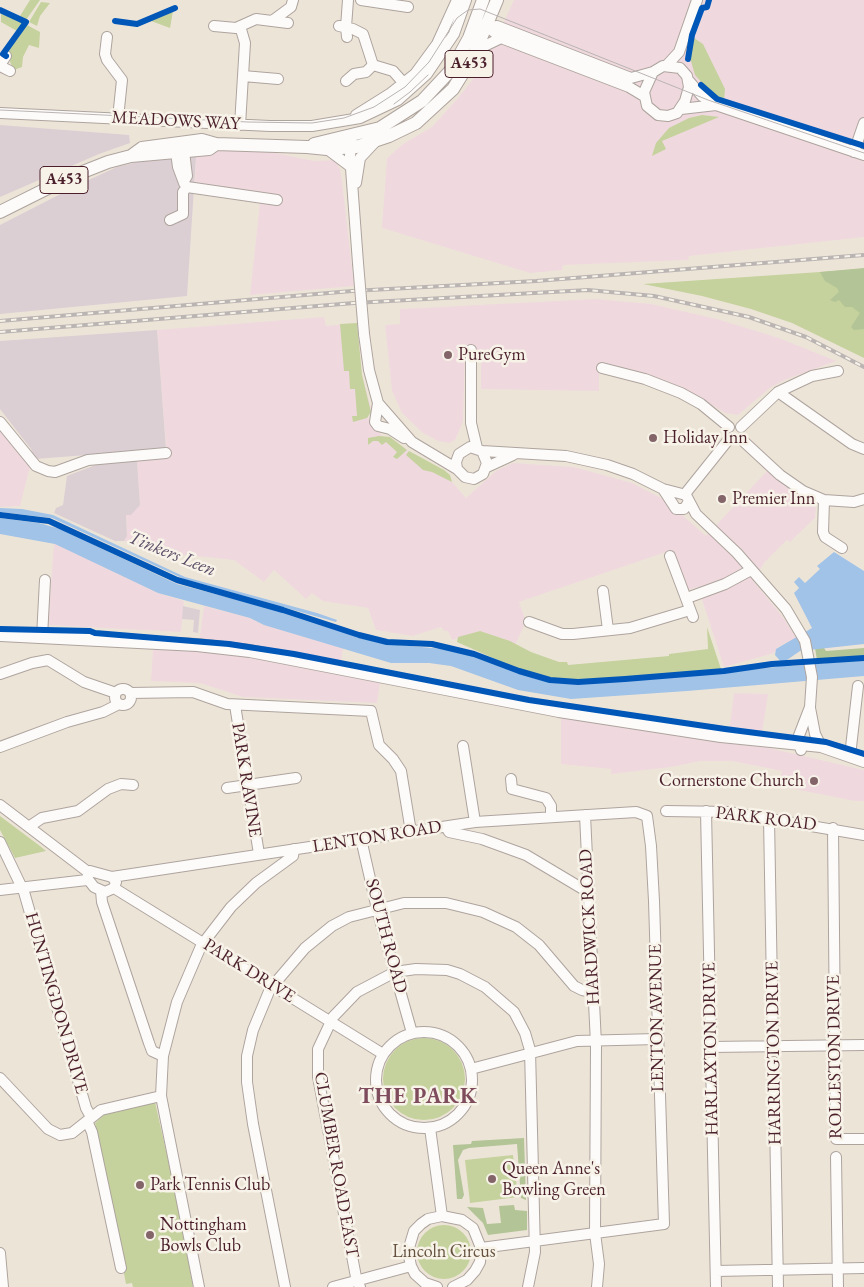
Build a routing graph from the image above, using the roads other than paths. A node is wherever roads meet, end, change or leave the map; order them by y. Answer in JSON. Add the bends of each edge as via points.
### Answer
{"nodes":[{"id":1,"x":292,"y":0,"type":"edge"},
{"id":2,"x":348,"y":0,"type":"edge"},
{"id":3,"x":361,"y":0,"type":"edge"},
{"id":4,"x":457,"y":0,"type":"edge"},
{"id":5,"x":466,"y":0,"type":"edge"},
{"id":6,"x":483,"y":0,"type":"edge"},
{"id":7,"x":697,"y":0,"type":"edge"},
{"id":8,"x":496,"y":2,"type":"edge"},
{"id":9,"x":408,"y":6,"type":"dead end"},
{"id":10,"x":477,"y":16,"type":"junction"},
{"id":11,"x":272,"y":21,"type":"junction"},
{"id":12,"x":288,"y":23,"type":"dead end"},
{"id":13,"x":240,"y":26,"type":"junction"},
{"id":14,"x":486,"y":27,"type":"junction"},
{"id":15,"x":219,"y":30,"type":"dead end"},
{"id":16,"x":509,"y":30,"type":"junction"},
{"id":17,"x":107,"y":37,"type":"dead end"},
{"id":18,"x":469,"y":38,"type":"junction"},
{"id":19,"x":501,"y":38,"type":"junction"},
{"id":20,"x":476,"y":50,"type":"junction"},
{"id":21,"x":680,"y":52,"type":"junction"},
{"id":22,"x":6,"y":56,"type":"dead end"},
{"id":23,"x":373,"y":65,"type":"junction"},
{"id":24,"x":667,"y":65,"type":"junction"},
{"id":25,"x":0,"y":66,"type":"edge"},
{"id":26,"x":10,"y":71,"type":"dead end"},
{"id":27,"x":683,"y":71,"type":"junction"},
{"id":28,"x":653,"y":72,"type":"junction"},
{"id":29,"x":243,"y":76,"type":"junction"},
{"id":30,"x":348,"y":76,"type":"dead end"},
{"id":31,"x":689,"y":81,"type":"junction"},
{"id":32,"x":272,"y":82,"type":"dead end"},
{"id":33,"x":407,"y":86,"type":"junction"},
{"id":34,"x":644,"y":96,"type":"junction"},
{"id":35,"x":716,"y":106,"type":"junction"},
{"id":36,"x":681,"y":109,"type":"junction"},
{"id":37,"x":0,"y":113,"type":"edge"},
{"id":38,"x":118,"y":118,"type":"junction"},
{"id":39,"x":864,"y":124,"type":"edge"},
{"id":40,"x":240,"y":125,"type":"junction"},
{"id":41,"x":378,"y":139,"type":"junction"},
{"id":42,"x":346,"y":143,"type":"junction"},
{"id":43,"x":307,"y":146,"type":"junction"},
{"id":44,"x":180,"y":149,"type":"junction"},
{"id":45,"x":327,"y":149,"type":"junction"},
{"id":46,"x":859,"y":154,"type":"edge"},
{"id":47,"x":360,"y":158,"type":"junction"},
{"id":48,"x":351,"y":167,"type":"junction"},
{"id":49,"x":185,"y":184,"type":"junction"},
{"id":50,"x":277,"y":200,"type":"dead end"},
{"id":51,"x":352,"y":209,"type":"junction"},
{"id":52,"x":0,"y":212,"type":"edge"},
{"id":53,"x":170,"y":220,"type":"dead end"},
{"id":54,"x":471,"y":350,"type":"dead end"},
{"id":55,"x":602,"y":368,"type":"dead end"},
{"id":56,"x":838,"y":371,"type":"dead end"},
{"id":57,"x":778,"y":392,"type":"junction"},
{"id":58,"x":378,"y":403,"type":"junction"},
{"id":59,"x":387,"y":419,"type":"junction"},
{"id":60,"x":0,"y":422,"type":"edge"},
{"id":61,"x":471,"y":423,"type":"junction"},
{"id":62,"x":729,"y":427,"type":"junction"},
{"id":63,"x":741,"y":427,"type":"junction"},
{"id":64,"x":729,"y":439,"type":"junction"},
{"id":65,"x":741,"y":439,"type":"junction"},
{"id":66,"x":864,"y":449,"type":"edge"},
{"id":67,"x":480,"y":450,"type":"junction"},
{"id":68,"x":461,"y":452,"type":"junction"},
{"id":69,"x":166,"y":454,"type":"dead end"},
{"id":70,"x":431,"y":454,"type":"junction"},
{"id":71,"x":516,"y":454,"type":"junction"},
{"id":72,"x":487,"y":467,"type":"junction"},
{"id":73,"x":457,"y":470,"type":"junction"},
{"id":74,"x":864,"y":499,"type":"edge"},
{"id":75,"x":681,"y":500,"type":"junction"},
{"id":76,"x":824,"y":500,"type":"junction"},
{"id":77,"x":842,"y":548,"type":"dead end"},
{"id":78,"x":670,"y":556,"type":"dead end"},
{"id":79,"x":751,"y":570,"type":"junction"},
{"id":80,"x":45,"y":580,"type":"dead end"},
{"id":81,"x":603,"y":591,"type":"dead end"},
{"id":82,"x":687,"y":598,"type":"junction"},
{"id":83,"x":529,"y":622,"type":"dead end"},
{"id":84,"x":608,"y":630,"type":"junction"},
{"id":85,"x":0,"y":635,"type":"edge"},
{"id":86,"x":42,"y":638,"type":"junction"},
{"id":87,"x":0,"y":674,"type":"edge"},
{"id":88,"x":858,"y":686,"type":"dead end"},
{"id":89,"x":130,"y":693,"type":"junction"},
{"id":90,"x":116,"y":694,"type":"junction"},
{"id":91,"x":810,"y":702,"type":"junction"},
{"id":92,"x":118,"y":704,"type":"junction"},
{"id":93,"x":235,"y":705,"type":"junction"},
{"id":94,"x":463,"y":746,"type":"dead end"},
{"id":95,"x":799,"y":746,"type":"junction"},
{"id":96,"x":821,"y":746,"type":"junction"},
{"id":97,"x":0,"y":747,"type":"edge"},
{"id":98,"x":850,"y":756,"type":"junction"},
{"id":99,"x":864,"y":761,"type":"edge"},
{"id":100,"x":296,"y":778,"type":"dead end"},
{"id":101,"x":511,"y":779,"type":"dead end"},
{"id":102,"x":133,"y":785,"type":"dead end"},
{"id":103,"x":247,"y":785,"type":"junction"},
{"id":104,"x":227,"y":788,"type":"dead end"},
{"id":105,"x":0,"y":805,"type":"edge"},
{"id":106,"x":666,"y":811,"type":"dead end"},
{"id":107,"x":706,"y":811,"type":"junction"},
{"id":108,"x":644,"y":813,"type":"joint"},
{"id":109,"x":585,"y":814,"type":"junction"},
{"id":110,"x":551,"y":816,"type":"junction"},
{"id":111,"x":769,"y":818,"type":"junction"},
{"id":112,"x":475,"y":822,"type":"junction"},
{"id":113,"x":30,"y":826,"type":"junction"},
{"id":114,"x":446,"y":826,"type":"junction"},
{"id":115,"x":833,"y":828,"type":"junction"},
{"id":116,"x":411,"y":832,"type":"junction"},
{"id":117,"x":864,"y":835,"type":"edge"},
{"id":118,"x":360,"y":839,"type":"junction"},
{"id":119,"x":0,"y":842,"type":"edge"},
{"id":120,"x":294,"y":849,"type":"junction"},
{"id":121,"x":259,"y":854,"type":"junction"},
{"id":122,"x":88,"y":876,"type":"junction"},
{"id":123,"x":112,"y":876,"type":"junction"},
{"id":124,"x":114,"y":888,"type":"junction"},
{"id":125,"x":23,"y":889,"type":"junction"},
{"id":126,"x":0,"y":890,"type":"edge"},
{"id":127,"x":101,"y":891,"type":"junction"},
{"id":128,"x":588,"y":892,"type":"junction"},
{"id":129,"x":377,"y":909,"type":"junction"},
{"id":130,"x":204,"y":943,"type":"junction"},
{"id":131,"x":395,"y":972,"type":"junction"},
{"id":132,"x":272,"y":986,"type":"junction"},
{"id":133,"x":593,"y":992,"type":"junction"},
{"id":134,"x":330,"y":1021,"type":"junction"},
{"id":135,"x":412,"y":1033,"type":"junction"},
{"id":136,"x":657,"y":1039,"type":"junction"},
{"id":137,"x":596,"y":1040,"type":"junction"},
{"id":138,"x":835,"y":1045,"type":"junction"},
{"id":139,"x":864,"y":1045,"type":"edge"},
{"id":140,"x":773,"y":1046,"type":"junction"},
{"id":141,"x":383,"y":1054,"type":"junction"},
{"id":142,"x":529,"y":1054,"type":"junction"},
{"id":143,"x":163,"y":1056,"type":"junction"},
{"id":144,"x":711,"y":1062,"type":"dead end"},
{"id":145,"x":774,"y":1062,"type":"dead end"},
{"id":146,"x":471,"y":1069,"type":"junction"},
{"id":147,"x":0,"y":1078,"type":"edge"},
{"id":148,"x":161,"y":1096,"type":"junction"},
{"id":149,"x":89,"y":1119,"type":"junction"},
{"id":150,"x":430,"y":1128,"type":"junction"},
{"id":151,"x":864,"y":1139,"type":"edge"},
{"id":152,"x":836,"y":1157,"type":"dead end"},
{"id":153,"x":442,"y":1216,"type":"junction"},
{"id":154,"x":595,"y":1233,"type":"junction"},
{"id":155,"x":535,"y":1242,"type":"junction"},
{"id":156,"x":481,"y":1248,"type":"junction"},
{"id":157,"x":0,"y":1253,"type":"edge"},
{"id":158,"x":411,"y":1266,"type":"junction"},
{"id":159,"x":121,"y":1268,"type":"dead end"},
{"id":160,"x":864,"y":1268,"type":"edge"},
{"id":161,"x":837,"y":1269,"type":"junction"},
{"id":162,"x":778,"y":1270,"type":"junction"},
{"id":163,"x":716,"y":1271,"type":"junction"},
{"id":164,"x":359,"y":1284,"type":"edge"},
{"id":165,"x":3,"y":1287,"type":"edge"},
{"id":166,"x":199,"y":1287,"type":"edge"},
{"id":167,"x":285,"y":1287,"type":"edge"},
{"id":168,"x":333,"y":1287,"type":"edge"},
{"id":169,"x":437,"y":1287,"type":"edge"},
{"id":170,"x":453,"y":1287,"type":"edge"},
{"id":171,"x":528,"y":1287,"type":"edge"},
{"id":172,"x":597,"y":1287,"type":"edge"},
{"id":173,"x":716,"y":1287,"type":"edge"},
{"id":174,"x":778,"y":1287,"type":"edge"},
{"id":175,"x":838,"y":1287,"type":"edge"}],
"edges":[{"from":1,"to":11,"type":"street","via":[[291,7]]},
{"from":2,"to":23,"type":"street","via":[[344,30],[363,34]]},
{"from":3,"to":9,"type":"street"},
{"from":4,"to":33,"type":"street","name":"MEADOWS WAY","via":[[437,44]]},
{"from":5,"to":33,"type":"street","name":"MEADOWS WAY","via":[[458,26],[433,67]]},
{"from":6,"to":10,"type":"main road","number":"A453"},
{"from":7,"to":21,"type":"street"},
{"from":8,"to":14,"type":"main road","number":"A453"},
{"from":8,"to":16,"type":"street","via":[[497,18]]},
{"from":10,"to":14,"type":"street"},
{"from":10,"to":18,"type":"main road","number":"A453"},
{"from":11,"to":12,"type":"street"},
{"from":11,"to":13,"type":"street","via":[[254,20]]},
{"from":13,"to":15,"type":"street"},
{"from":13,"to":29,"type":"street","via":[[245,40]]},
{"from":14,"to":16,"type":"street","via":[[498,26]]},
{"from":14,"to":18,"type":"street"},
{"from":14,"to":19,"type":"street"},
{"from":14,"to":20,"type":"main road","number":"A453"},
{"from":16,"to":28,"type":"street","via":[[622,76],[637,78]]},
{"from":17,"to":38,"type":"street","via":[[106,60],[122,80]]},
{"from":18,"to":42,"type":"main road","number":"A453","via":[[452,69],[422,102],[391,122],[357,135]]},
{"from":19,"to":20,"type":"street"},
{"from":19,"to":34,"type":"street"},
{"from":20,"to":41,"type":"main road","number":"A453","via":[[453,89],[434,108],[404,130]]},
{"from":21,"to":24,"type":"street"},
{"from":21,"to":27,"type":"street"},
{"from":22,"to":25,"type":"street"},
{"from":23,"to":30,"type":"street","via":[[364,73]]},
{"from":23,"to":33,"type":"street","via":[[393,71]]},
{"from":24,"to":27,"type":"street"},
{"from":24,"to":28,"type":"street"},
{"from":25,"to":26,"type":"street"},
{"from":27,"to":31,"type":"street"},
{"from":28,"to":34,"type":"street"},
{"from":29,"to":32,"type":"street"},
{"from":29,"to":40,"type":"street"},
{"from":31,"to":35,"type":"street"},
{"from":31,"to":36,"type":"street"},
{"from":33,"to":40,"type":"street","name":"MEADOWS WAY","via":[[351,119],[312,126]]},
{"from":34,"to":36,"type":"street","via":[[647,106],[658,115],[670,116]]},
{"from":35,"to":36,"type":"street"},
{"from":35,"to":46,"type":"street"},
{"from":37,"to":38,"type":"street","name":"MEADOWS WAY"},
{"from":38,"to":40,"type":"street","name":"MEADOWS WAY"},
{"from":39,"to":46,"type":"street"},
{"from":41,"to":42,"type":"main road","number":"A453"},
{"from":41,"to":47,"type":"street"},
{"from":42,"to":43,"type":"main road","number":"A453"},
{"from":42,"to":45,"type":"main road","number":"A453"},
{"from":42,"to":47,"type":"street"},
{"from":42,"to":48,"type":"street"},
{"from":43,"to":44,"type":"main road","number":"A453","via":[[216,144],[207,140]]},
{"from":43,"to":45,"type":"main road","number":"A453"},
{"from":44,"to":49,"type":"street"},
{"from":44,"to":52,"type":"main road","number":"A453","via":[[142,148],[131,156],[70,176]]},
{"from":45,"to":48,"type":"street"},
{"from":47,"to":51,"type":"street"},
{"from":48,"to":51,"type":"street"},
{"from":49,"to":50,"type":"street"},
{"from":49,"to":53,"type":"street","via":[[182,214]]},
{"from":51,"to":58,"type":"street","bridge":true,"via":[[368,370]]},
{"from":54,"to":61,"type":"street"},
{"from":55,"to":62,"type":"street","via":[[682,393]]},
{"from":56,"to":57,"type":"street","via":[[812,376]]},
{"from":57,"to":63,"type":"street"},
{"from":57,"to":66,"type":"street"},
{"from":58,"to":59,"type":"street"},
{"from":58,"to":59,"type":"street","via":[[376,425],[380,428]]},
{"from":59,"to":70,"type":"street"},
{"from":60,"to":69,"type":"street","via":[[36,466],[48,471],[55,472],[88,460]]},
{"from":61,"to":67,"type":"street"},
{"from":61,"to":68,"type":"street"},
{"from":62,"to":63,"type":"street","via":[[734,424]]},
{"from":62,"to":64,"type":"street","via":[[726,433]]},
{"from":63,"to":65,"type":"street"},
{"from":64,"to":65,"type":"street","via":[[736,442]]},
{"from":64,"to":75,"type":"street"},
{"from":65,"to":76,"type":"street","via":[[794,486]]},
{"from":67,"to":68,"type":"street","via":[[470,447]]},
{"from":67,"to":71,"type":"street"},
{"from":67,"to":72,"type":"street","via":[[486,457]]},
{"from":68,"to":70,"type":"street"},
{"from":68,"to":73,"type":"street","via":[[456,462]]},
{"from":70,"to":73,"type":"street"},
{"from":71,"to":72,"type":"street"},
{"from":71,"to":75,"type":"street","via":[[584,459],[633,474]]},
{"from":72,"to":73,"type":"street","via":[[474,479]]},
{"from":74,"to":76,"type":"street","via":[[854,502]]},
{"from":75,"to":79,"type":"street","via":[[721,536]]},
{"from":76,"to":77,"type":"street","via":[[822,532]]},
{"from":78,"to":82,"type":"street"},
{"from":79,"to":82,"type":"street"},
{"from":79,"to":91,"type":"street","via":[[798,626],[810,658]]},
{"from":80,"to":86,"type":"street"},
{"from":81,"to":84,"type":"street"},
{"from":82,"to":84,"type":"street","via":[[692,613]]},
{"from":83,"to":84,"type":"street","via":[[567,634]]},
{"from":85,"to":86,"type":"main road"},
{"from":86,"to":95,"type":"main road","via":[[197,645],[250,651],[559,711]]},
{"from":87,"to":90,"type":"street","via":[[43,660],[84,682]]},
{"from":88,"to":98,"type":"street"},
{"from":89,"to":90,"type":"street","via":[[123,689]]},
{"from":89,"to":92,"type":"street","via":[[130,702]]},
{"from":89,"to":93,"type":"street","via":[[193,692]]},
{"from":90,"to":92,"type":"street"},
{"from":91,"to":95,"type":"street"},
{"from":91,"to":96,"type":"street","via":[[815,734]]},
{"from":92,"to":97,"type":"street"},
{"from":93,"to":103,"type":"street","name":"PARK RAVINE"},
{"from":93,"to":116,"type":"street","via":[[368,709],[373,714],[379,745],[401,771]]},
{"from":94,"to":112,"type":"street"},
{"from":95,"to":96,"type":"main road"},
{"from":95,"to":98,"type":"main road"},
{"from":96,"to":98,"type":"main road"},
{"from":98,"to":99,"type":"main road"},
{"from":100,"to":103,"type":"street"},
{"from":101,"to":110,"type":"street","via":[[512,789],[546,798],[551,806]]},
{"from":102,"to":113,"type":"street","via":[[120,784],[78,811],[42,818]]},
{"from":103,"to":104,"type":"street"},
{"from":103,"to":121,"type":"street","name":"PARK RAVINE"},
{"from":105,"to":113,"type":"street"},
{"from":106,"to":107,"type":"street","name":"PARK ROAD"},
{"from":107,"to":111,"type":"street","name":"PARK ROAD"},
{"from":107,"to":140,"type":"street","name":"HARLAXTON DRIVE","via":[[711,1046]]},
{"from":108,"to":109,"type":"street","name":"LENTON ROAD"},
{"from":108,"to":136,"type":"street","name":"LENTON AVENUE","via":[[648,818],[652,846]]},
{"from":109,"to":110,"type":"street","name":"LENTON ROAD"},
{"from":109,"to":128,"type":"street","name":"HARDWICK ROAD"},
{"from":110,"to":112,"type":"street","name":"LENTON ROAD"},
{"from":111,"to":115,"type":"street","name":"PARK ROAD"},
{"from":111,"to":140,"type":"street","name":"HARRINGTON DRIVE"},
{"from":112,"to":114,"type":"street","name":"LENTON ROAD"},
{"from":113,"to":122,"type":"street"},
{"from":114,"to":116,"type":"street","name":"LENTON ROAD"},
{"from":114,"to":128,"type":"street","via":[[449,832],[482,839],[526,855]]},
{"from":115,"to":117,"type":"street","name":"PARK ROAD"},
{"from":115,"to":138,"type":"street","name":"ROLLESTON DRIVE"},
{"from":116,"to":118,"type":"street","name":"LENTON ROAD"},
{"from":118,"to":120,"type":"street","name":"LENTON ROAD"},
{"from":118,"to":129,"type":"street","name":"SOUTH ROAD"},
{"from":119,"to":125,"type":"street","name":"HUNTINGDON DRIVE"},
{"from":120,"to":121,"type":"street","name":"LENTON ROAD"},
{"from":120,"to":130,"type":"street","via":[[293,856],[256,883],[231,907]]},
{"from":121,"to":123,"type":"street","name":"LENTON ROAD"},
{"from":122,"to":123,"type":"street","name":"LENTON ROAD","via":[[96,871]]},
{"from":122,"to":125,"type":"street","name":"LENTON ROAD"},
{"from":122,"to":127,"type":"street"},
{"from":123,"to":124,"type":"street","via":[[116,882]]},
{"from":124,"to":127,"type":"street"},
{"from":124,"to":130,"type":"street","name":"PARK DRIVE"},
{"from":125,"to":126,"type":"street","name":"LENTON ROAD"},
{"from":125,"to":149,"type":"street","name":"HUNTINGDON DRIVE"},
{"from":127,"to":143,"type":"street","via":[[152,1051]]},
{"from":128,"to":133,"type":"street","name":"HARDWICK ROAD"},
{"from":129,"to":131,"type":"street","name":"SOUTH ROAD"},
{"from":129,"to":132,"type":"street","via":[[349,917],[318,936]]},
{"from":129,"to":133,"type":"street","via":[[426,902],[483,912],[529,936],[574,986]]},
{"from":130,"to":132,"type":"street","name":"PARK DRIVE"},
{"from":130,"to":143,"type":"street","via":[[177,1002]]},
{"from":131,"to":134,"type":"street","name":"CLUMBER ROAD EAST","via":[[357,992]]},
{"from":131,"to":135,"type":"street","name":"SOUTH ROAD"},
{"from":131,"to":142,"type":"street","name":"CLUMBER ROAD EAST","via":[[446,970],[486,987],[514,1012],[526,1032]]},
{"from":132,"to":134,"type":"street","name":"PARK DRIVE"},
{"from":132,"to":167,"type":"street","via":[[250,1042],[247,1082]]},
{"from":133,"to":137,"type":"street","name":"HARDWICK ROAD"},
{"from":134,"to":141,"type":"street","name":"PARK DRIVE"},
{"from":134,"to":164,"type":"street","name":"CLUMBER ROAD EAST","via":[[318,1049],[318,1077]]},
{"from":135,"to":141,"type":"street","via":[[393,1043]]},
{"from":135,"to":146,"type":"street","via":[[440,1034],[454,1042],[463,1051]]},
{"from":136,"to":137,"type":"street"},
{"from":136,"to":154,"type":"street","name":"LENTON AVENUE","via":[[664,1224]]},
{"from":137,"to":142,"type":"street","via":[[577,1041]]},
{"from":137,"to":154,"type":"street","name":"HARDWICK ROAD"},
{"from":138,"to":139,"type":"street"},
{"from":138,"to":140,"type":"street"},
{"from":138,"to":151,"type":"street","name":"ROLLESTON DRIVE","via":[[836,1140]]},
{"from":141,"to":150,"type":"street","via":[[376,1084],[383,1105],[401,1122],[415,1128]]},
{"from":142,"to":146,"type":"street"},
{"from":142,"to":155,"type":"street","name":"CLUMBER ROAD EAST"},
{"from":143,"to":148,"type":"street"},
{"from":144,"to":163,"type":"street","name":"HARLAXTON DRIVE"},
{"from":145,"to":162,"type":"street","name":"HARRINGTON DRIVE"},
{"from":146,"to":150,"type":"street","via":[[472,1089],[462,1111],[442,1125]]},
{"from":147,"to":149,"type":"street","via":[[56,1134],[72,1133]]},
{"from":148,"to":149,"type":"street","via":[[101,1110]]},
{"from":148,"to":166,"type":"street"},
{"from":149,"to":159,"type":"street","name":"HUNTINGDON DRIVE"},
{"from":150,"to":153,"type":"street"},
{"from":152,"to":161,"type":"street","name":"ROLLESTON DRIVE"},
{"from":153,"to":156,"type":"street","via":[[462,1220],[472,1228]]},
{"from":153,"to":158,"type":"street","via":[[428,1219],[414,1232],[408,1251]]},
{"from":154,"to":155,"type":"street"},
{"from":154,"to":172,"type":"street","name":"HARDWICK ROAD","via":[[599,1264]]},
{"from":155,"to":156,"type":"street"},
{"from":155,"to":171,"type":"street","name":"CLUMBER ROAD EAST"},
{"from":156,"to":170,"type":"street","via":[[480,1262],[475,1271],[467,1280]]},
{"from":157,"to":165,"type":"street"},
{"from":158,"to":164,"type":"street"},
{"from":158,"to":169,"type":"street","via":[[420,1279]]},
{"from":160,"to":161,"type":"street"},
{"from":161,"to":162,"type":"street"},
{"from":161,"to":175,"type":"street","name":"ROLLESTON DRIVE"},
{"from":162,"to":163,"type":"street"},
{"from":162,"to":174,"type":"street","name":"HARRINGTON DRIVE"},
{"from":163,"to":173,"type":"street","name":"HARLAXTON DRIVE"},
{"from":164,"to":168,"type":"street"}]}
